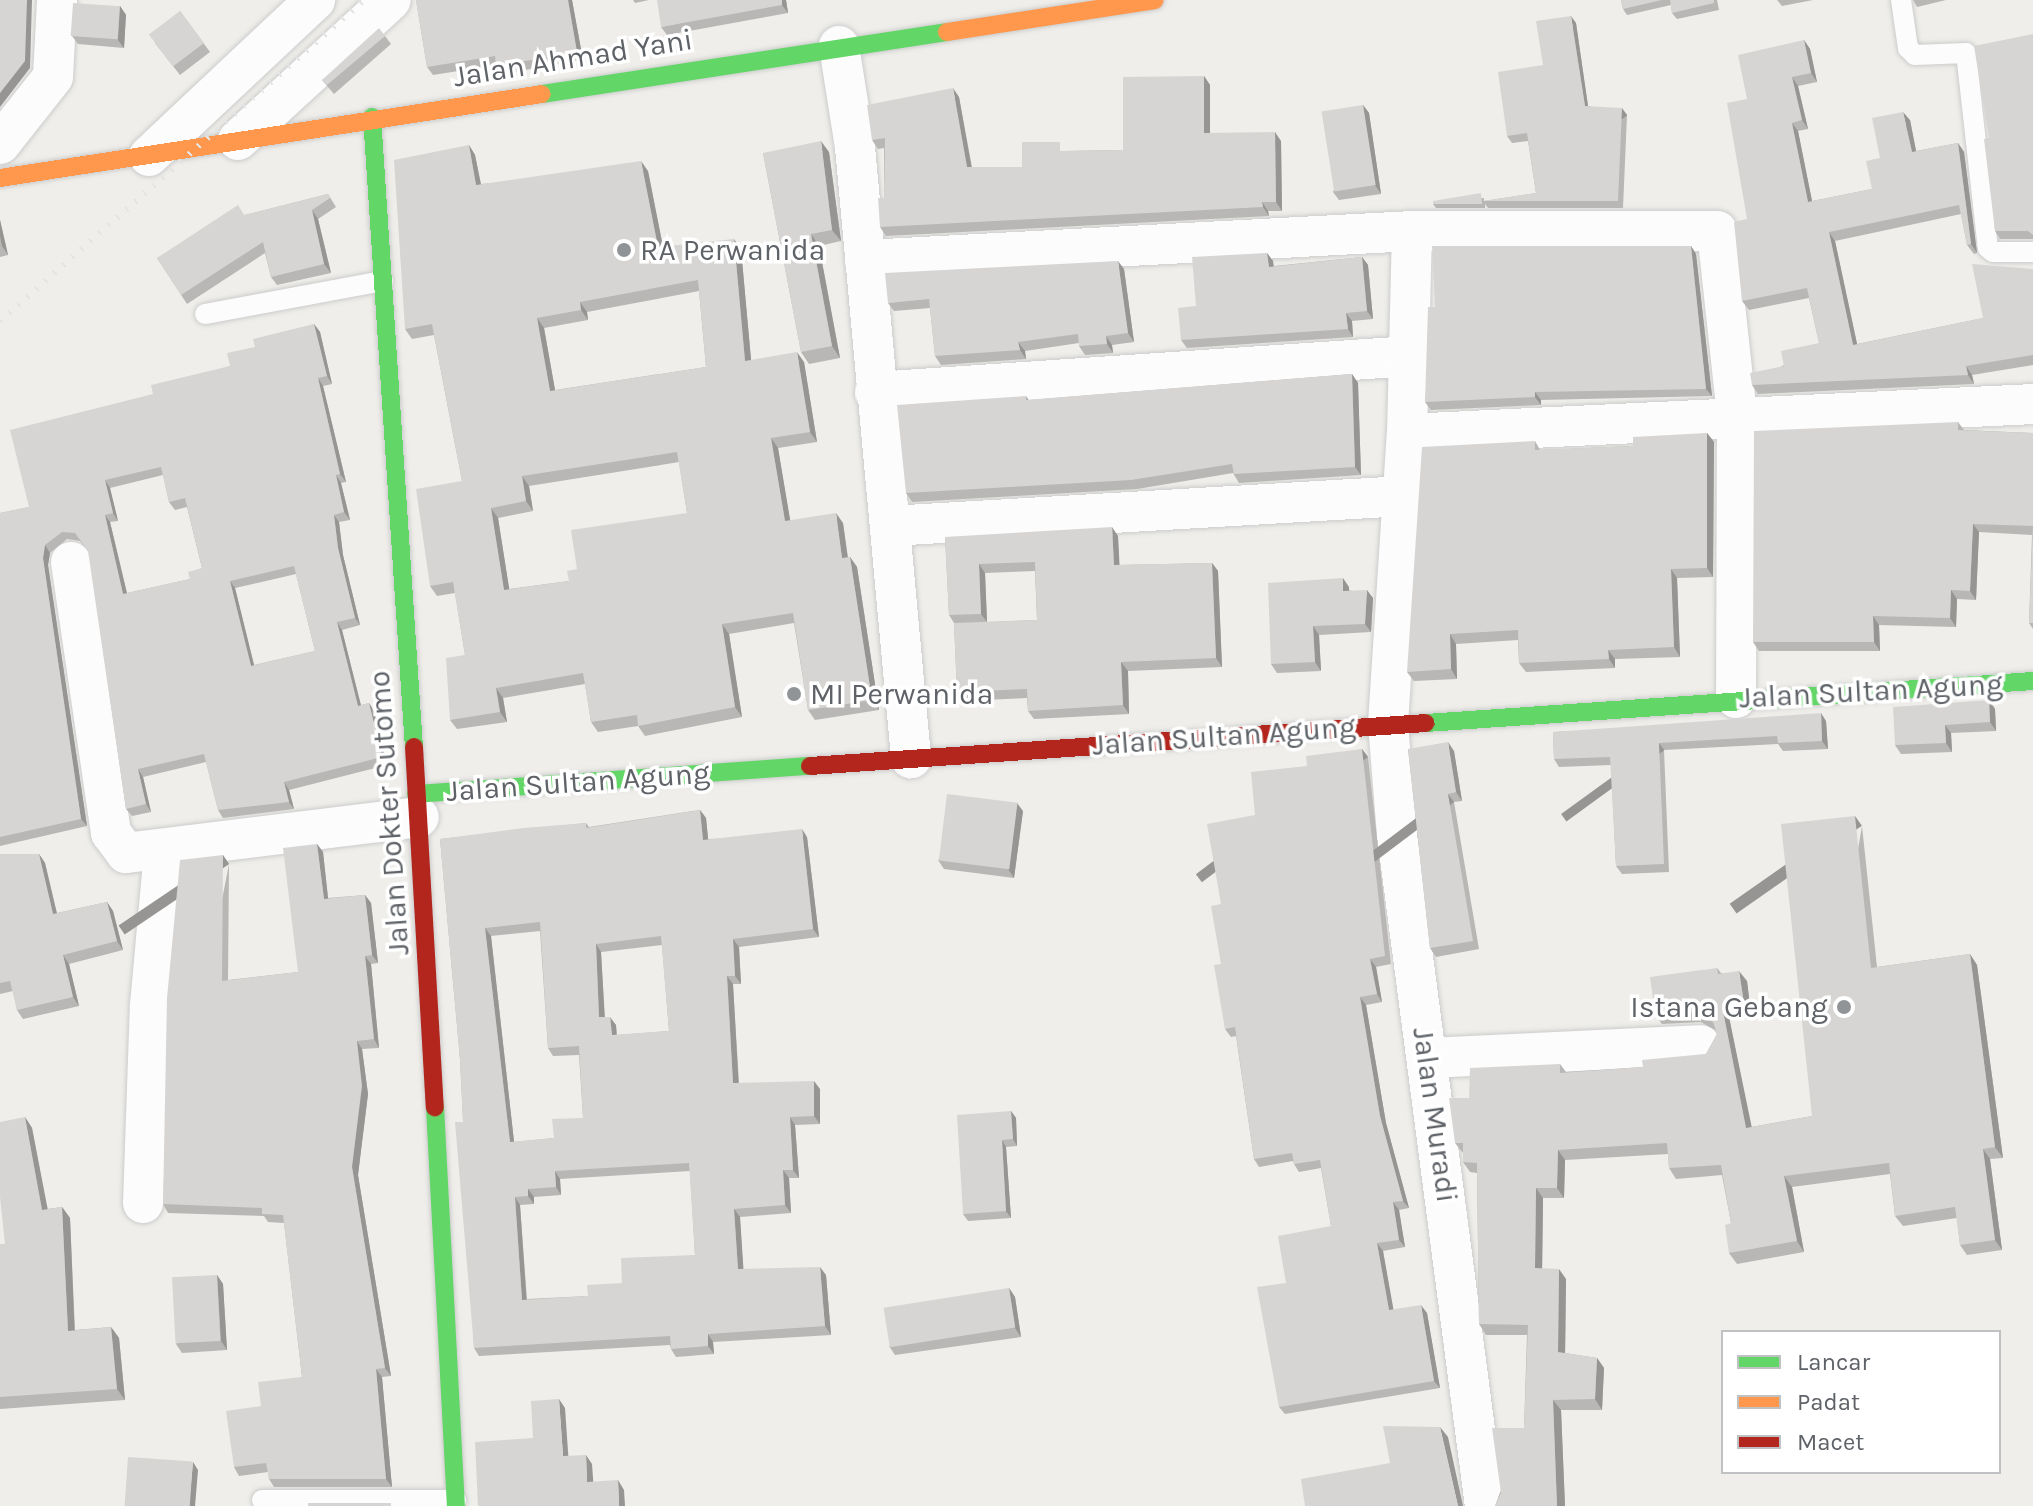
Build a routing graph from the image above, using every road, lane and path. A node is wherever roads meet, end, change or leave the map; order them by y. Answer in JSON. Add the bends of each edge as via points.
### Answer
{"nodes":[{"id":1,"x":57,"y":0,"type":"edge"},
{"id":2,"x":315,"y":0,"type":"edge"},
{"id":3,"x":391,"y":0,"type":"edge"},
{"id":4,"x":1155,"y":0,"type":"edge"},
{"id":5,"x":1901,"y":0,"type":"edge"},
{"id":6,"x":839,"y":46,"type":"junction"},
{"id":7,"x":372,"y":117,"type":"junction"},
{"id":8,"x":238,"y":140,"type":"junction"},
{"id":9,"x":0,"y":144,"type":"edge"},
{"id":10,"x":149,"y":156,"type":"junction"},
{"id":11,"x":0,"y":178,"type":"edge"},
{"id":12,"x":1412,"y":231,"type":"junction"},
{"id":13,"x":2033,"y":252,"type":"edge"},
{"id":14,"x":865,"y":260,"type":"junction"},
{"id":15,"x":383,"y":281,"type":"junction"},
{"id":16,"x":205,"y":314,"type":"dead end"},
{"id":17,"x":1411,"y":356,"type":"junction"},
{"id":18,"x":875,"y":392,"type":"junction"},
{"id":19,"x":2033,"y":404,"type":"edge"},
{"id":20,"x":1737,"y":416,"type":"junction"},
{"id":21,"x":1407,"y":434,"type":"junction"},
{"id":22,"x":1404,"y":496,"type":"junction"},
{"id":23,"x":890,"y":526,"type":"junction"},
{"id":24,"x":71,"y":562,"type":"dead end"},
{"id":25,"x":2033,"y":681,"type":"edge"},
{"id":26,"x":1736,"y":698,"type":"junction"},
{"id":27,"x":1388,"y":724,"type":"junction"},
{"id":28,"x":911,"y":758,"type":"junction"},
{"id":29,"x":417,"y":805,"type":"junction"},
{"id":30,"x":164,"y":852,"type":"junction"},
{"id":31,"x":1701,"y":1045,"type":"dead end"},
{"id":32,"x":1427,"y":1058,"type":"junction"},
{"id":33,"x":143,"y":1203,"type":"dead end"},
{"id":34,"x":262,"y":1500,"type":"dead end"},
{"id":35,"x":456,"y":1503,"type":"edge"},
{"id":36,"x":1485,"y":1506,"type":"edge"}],
"edges":[{"from":1,"to":9,"type":"street","via":[[53,77]]},
{"from":2,"to":10,"type":"street"},
{"from":3,"to":8,"type":"street"},
{"from":4,"to":6,"type":"main road","name":"Jalan Ahmad Yani"},
{"from":5,"to":13,"type":"lane","via":[[1915,55],[1966,53],[1988,248]]},
{"from":6,"to":7,"type":"main road","name":"Jalan Ahmad Yani"},
{"from":6,"to":14,"type":"street"},
{"from":7,"to":8,"type":"main road","name":"Jalan Ahmad Yani"},
{"from":7,"to":15,"type":"main road","name":"Jalan Dokter Sutomo"},
{"from":8,"to":10,"type":"main road","name":"Jalan Ahmad Yani"},
{"from":10,"to":11,"type":"main road","name":"Jalan Ahmad Yani"},
{"from":12,"to":14,"type":"street"},
{"from":12,"to":17,"type":"street","name":"Jalan Muradi"},
{"from":12,"to":20,"type":"street","via":[[1717,231]]},
{"from":14,"to":18,"type":"street"},
{"from":15,"to":16,"type":"lane"},
{"from":15,"to":29,"type":"main road","name":"Jalan Dokter Sutomo"},
{"from":17,"to":18,"type":"street"},
{"from":17,"to":21,"type":"street","name":"Jalan Muradi"},
{"from":18,"to":23,"type":"street"},
{"from":19,"to":20,"type":"street"},
{"from":20,"to":21,"type":"street"},
{"from":20,"to":26,"type":"street"},
{"from":21,"to":22,"type":"street","name":"Jalan Muradi"},
{"from":22,"to":23,"type":"street"},
{"from":22,"to":27,"type":"street","name":"Jalan Muradi"},
{"from":23,"to":28,"type":"street"},
{"from":24,"to":30,"type":"street","name":"Jalan Sultan Agung","via":[[111,833],[126,853]]},
{"from":25,"to":26,"type":"main road","name":"Jalan Sultan Agung"},
{"from":26,"to":27,"type":"main road","name":"Jalan Sultan Agung"},
{"from":27,"to":28,"type":"main road","name":"Jalan Sultan Agung"},
{"from":27,"to":32,"type":"street","name":"Jalan Muradi"},
{"from":28,"to":29,"type":"main road","name":"Jalan Sultan Agung"},
{"from":29,"to":30,"type":"street","name":"Jalan Sultan Agung"},
{"from":29,"to":35,"type":"main road","name":"Jalan Dokter Sutomo"},
{"from":30,"to":33,"type":"street","via":[[150,1005]]},
{"from":31,"to":32,"type":"street"},
{"from":32,"to":36,"type":"street","name":"Jalan Muradi"},
{"from":34,"to":35,"type":"lane"}]}
